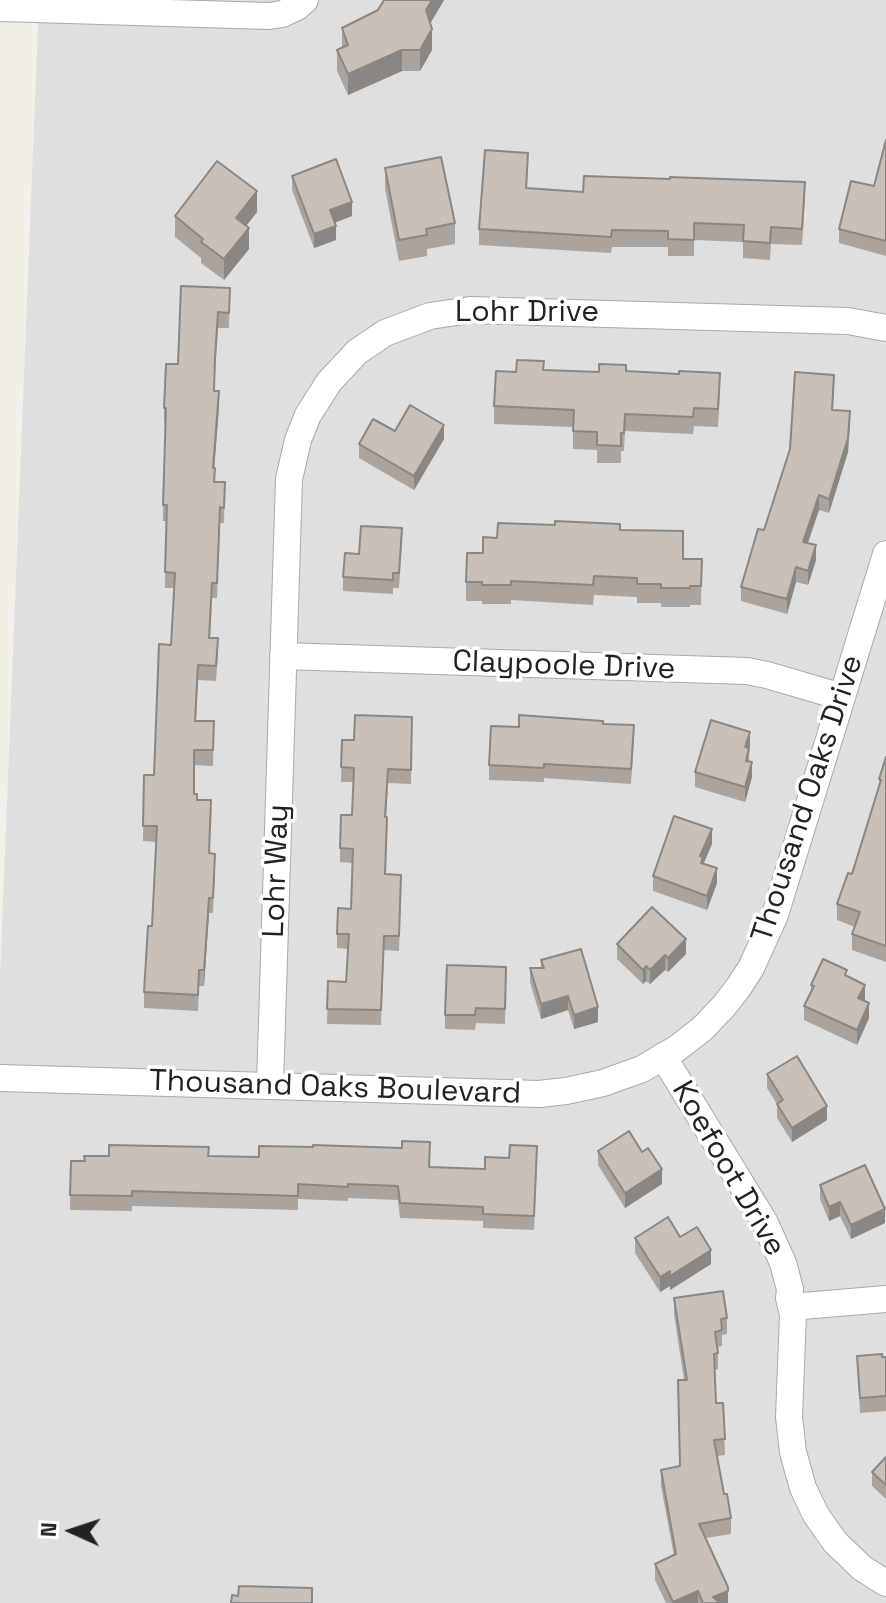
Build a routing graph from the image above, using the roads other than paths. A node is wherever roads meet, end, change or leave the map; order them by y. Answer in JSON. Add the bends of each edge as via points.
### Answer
{"nodes":[{"id":1,"x":305,"y":0,"type":"edge"},
{"id":2,"x":0,"y":8,"type":"edge"},
{"id":3,"x":886,"y":328,"type":"edge"},
{"id":4,"x":886,"y":554,"type":"edge"},
{"id":5,"x":283,"y":656,"type":"junction"},
{"id":6,"x":842,"y":697,"type":"junction"},
{"id":7,"x":663,"y":1056,"type":"junction"},
{"id":8,"x":0,"y":1078,"type":"edge"},
{"id":9,"x":270,"y":1085,"type":"junction"},
{"id":10,"x":886,"y":1299,"type":"edge"},
{"id":11,"x":791,"y":1307,"type":"junction"},
{"id":12,"x":886,"y":1583,"type":"edge"}],
"edges":[{"from":1,"to":2,"type":"street","via":[[269,16]]},
{"from":3,"to":5,"type":"street","name":"Lohr Drive","via":[[848,321],[470,310],[430,316],[385,333],[357,352],[329,382],[298,440],[289,479]]},
{"from":4,"to":6,"type":"street","name":"Thousand Oaks Drive"},
{"from":5,"to":6,"type":"street","name":"Claypoole Drive","via":[[747,671]]},
{"from":5,"to":9,"type":"street","name":"Lohr Way"},
{"from":6,"to":7,"type":"street","name":"Thousand Oaks Drive","via":[[775,915],[751,968],[702,1029]]},
{"from":7,"to":9,"type":"street","name":"Thousand Oaks Boulevard","via":[[616,1079],[553,1093]]},
{"from":7,"to":11,"type":"street","name":"Koefoot Drive","via":[[765,1223],[783,1263]]},
{"from":8,"to":9,"type":"street","name":"Thousand Oaks Boulevard"},
{"from":10,"to":11,"type":"street"},
{"from":11,"to":12,"type":"street","name":"Koefoot Drive","via":[[789,1417],[803,1488],[835,1542]]}]}
